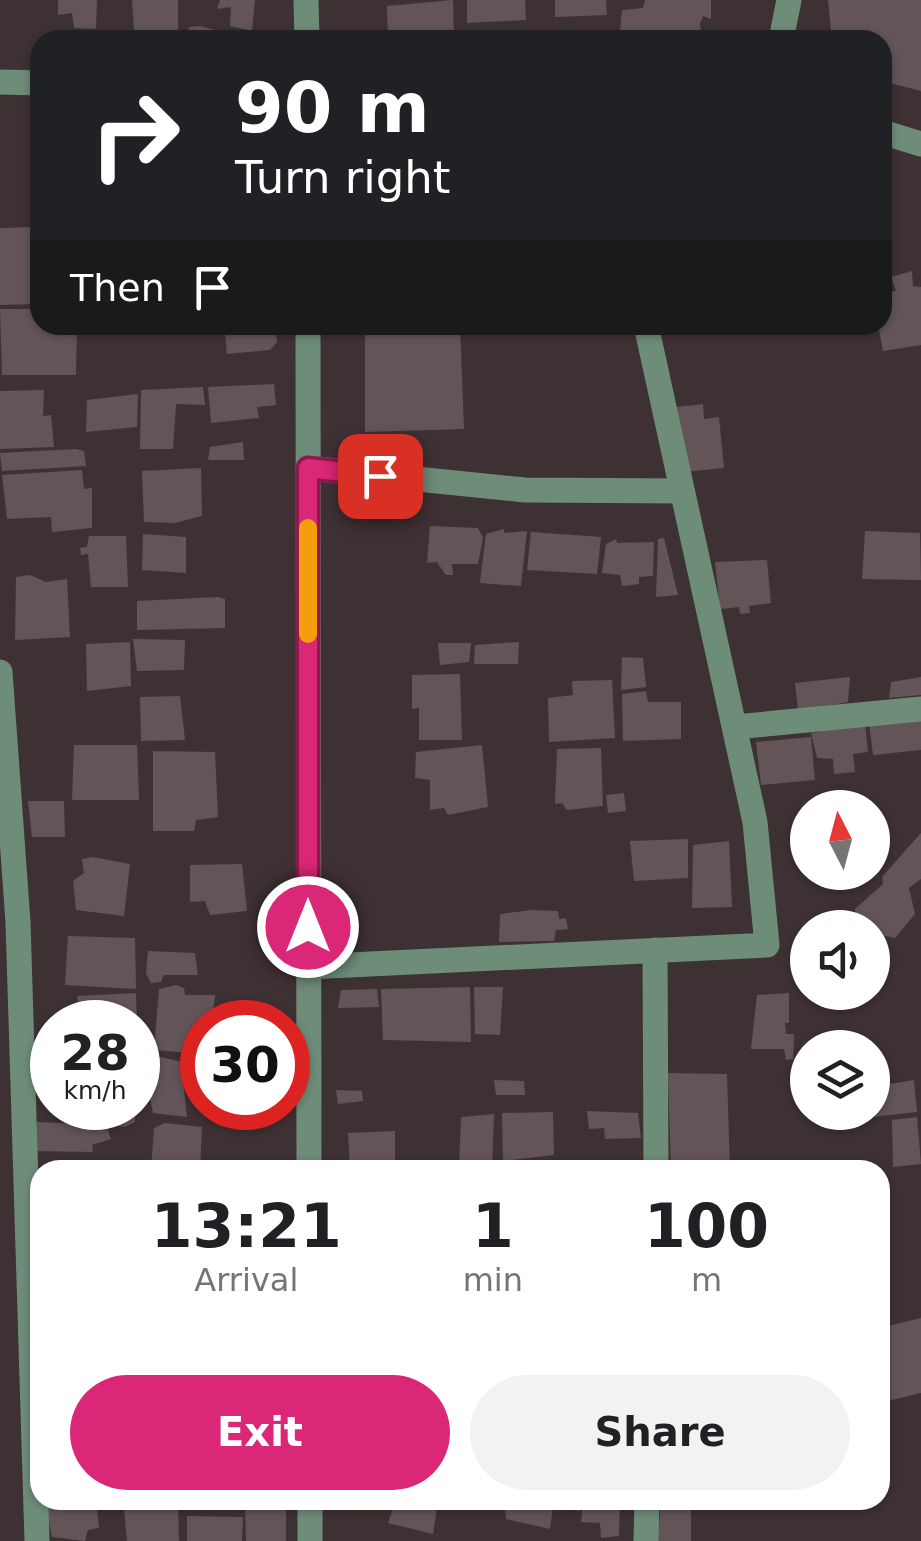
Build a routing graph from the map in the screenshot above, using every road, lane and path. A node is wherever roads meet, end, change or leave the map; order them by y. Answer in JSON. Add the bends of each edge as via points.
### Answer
{"nodes":[{"id":1,"x":306,"y":0,"type":"edge"},
{"id":2,"x":789,"y":0,"type":"edge"},
{"id":3,"x":307,"y":30,"type":"edge"},
{"id":4,"x":784,"y":30,"type":"edge"},
{"id":5,"x":0,"y":82,"type":"edge"},
{"id":6,"x":30,"y":83,"type":"edge"},
{"id":7,"x":892,"y":135,"type":"edge"},
{"id":8,"x":921,"y":144,"type":"edge"},
{"id":9,"x":308,"y":335,"type":"edge"},
{"id":10,"x":648,"y":335,"type":"edge"},
{"id":11,"x":308,"y":468,"type":"junction"},
{"id":12,"x":682,"y":491,"type":"junction"},
{"id":13,"x":0,"y":672,"type":"edge"},
{"id":14,"x":921,"y":709,"type":"edge"},
{"id":15,"x":736,"y":727,"type":"junction"},
{"id":16,"x":655,"y":950,"type":"junction"},
{"id":17,"x":308,"y":967,"type":"junction"},
{"id":18,"x":308,"y":1160,"type":"edge"},
{"id":19,"x":656,"y":1160,"type":"edge"},
{"id":20,"x":30,"y":1313,"type":"edge"},
{"id":21,"x":36,"y":1510,"type":"edge"},
{"id":22,"x":310,"y":1510,"type":"edge"},
{"id":23,"x":647,"y":1510,"type":"edge"},
{"id":24,"x":37,"y":1541,"type":"edge"},
{"id":25,"x":310,"y":1541,"type":"edge"},
{"id":26,"x":646,"y":1541,"type":"edge"}],
"edges":[{"from":1,"to":3,"type":"street"},
{"from":2,"to":4,"type":"street"},
{"from":5,"to":6,"type":"street"},
{"from":7,"to":8,"type":"street"},
{"from":9,"to":11,"type":"street"},
{"from":10,"to":12,"type":"street"},
{"from":11,"to":12,"type":"street","via":[[525,490]]},
{"from":11,"to":17,"type":"street"},
{"from":12,"to":15,"type":"street"},
{"from":13,"to":20,"type":"street","via":[[18,922]]},
{"from":14,"to":15,"type":"street"},
{"from":15,"to":16,"type":"street","via":[[756,822],[768,945]]},
{"from":16,"to":17,"type":"street"},
{"from":16,"to":19,"type":"street"},
{"from":17,"to":18,"type":"street"},
{"from":21,"to":24,"type":"street"},
{"from":22,"to":25,"type":"street"},
{"from":23,"to":26,"type":"street"}]}
